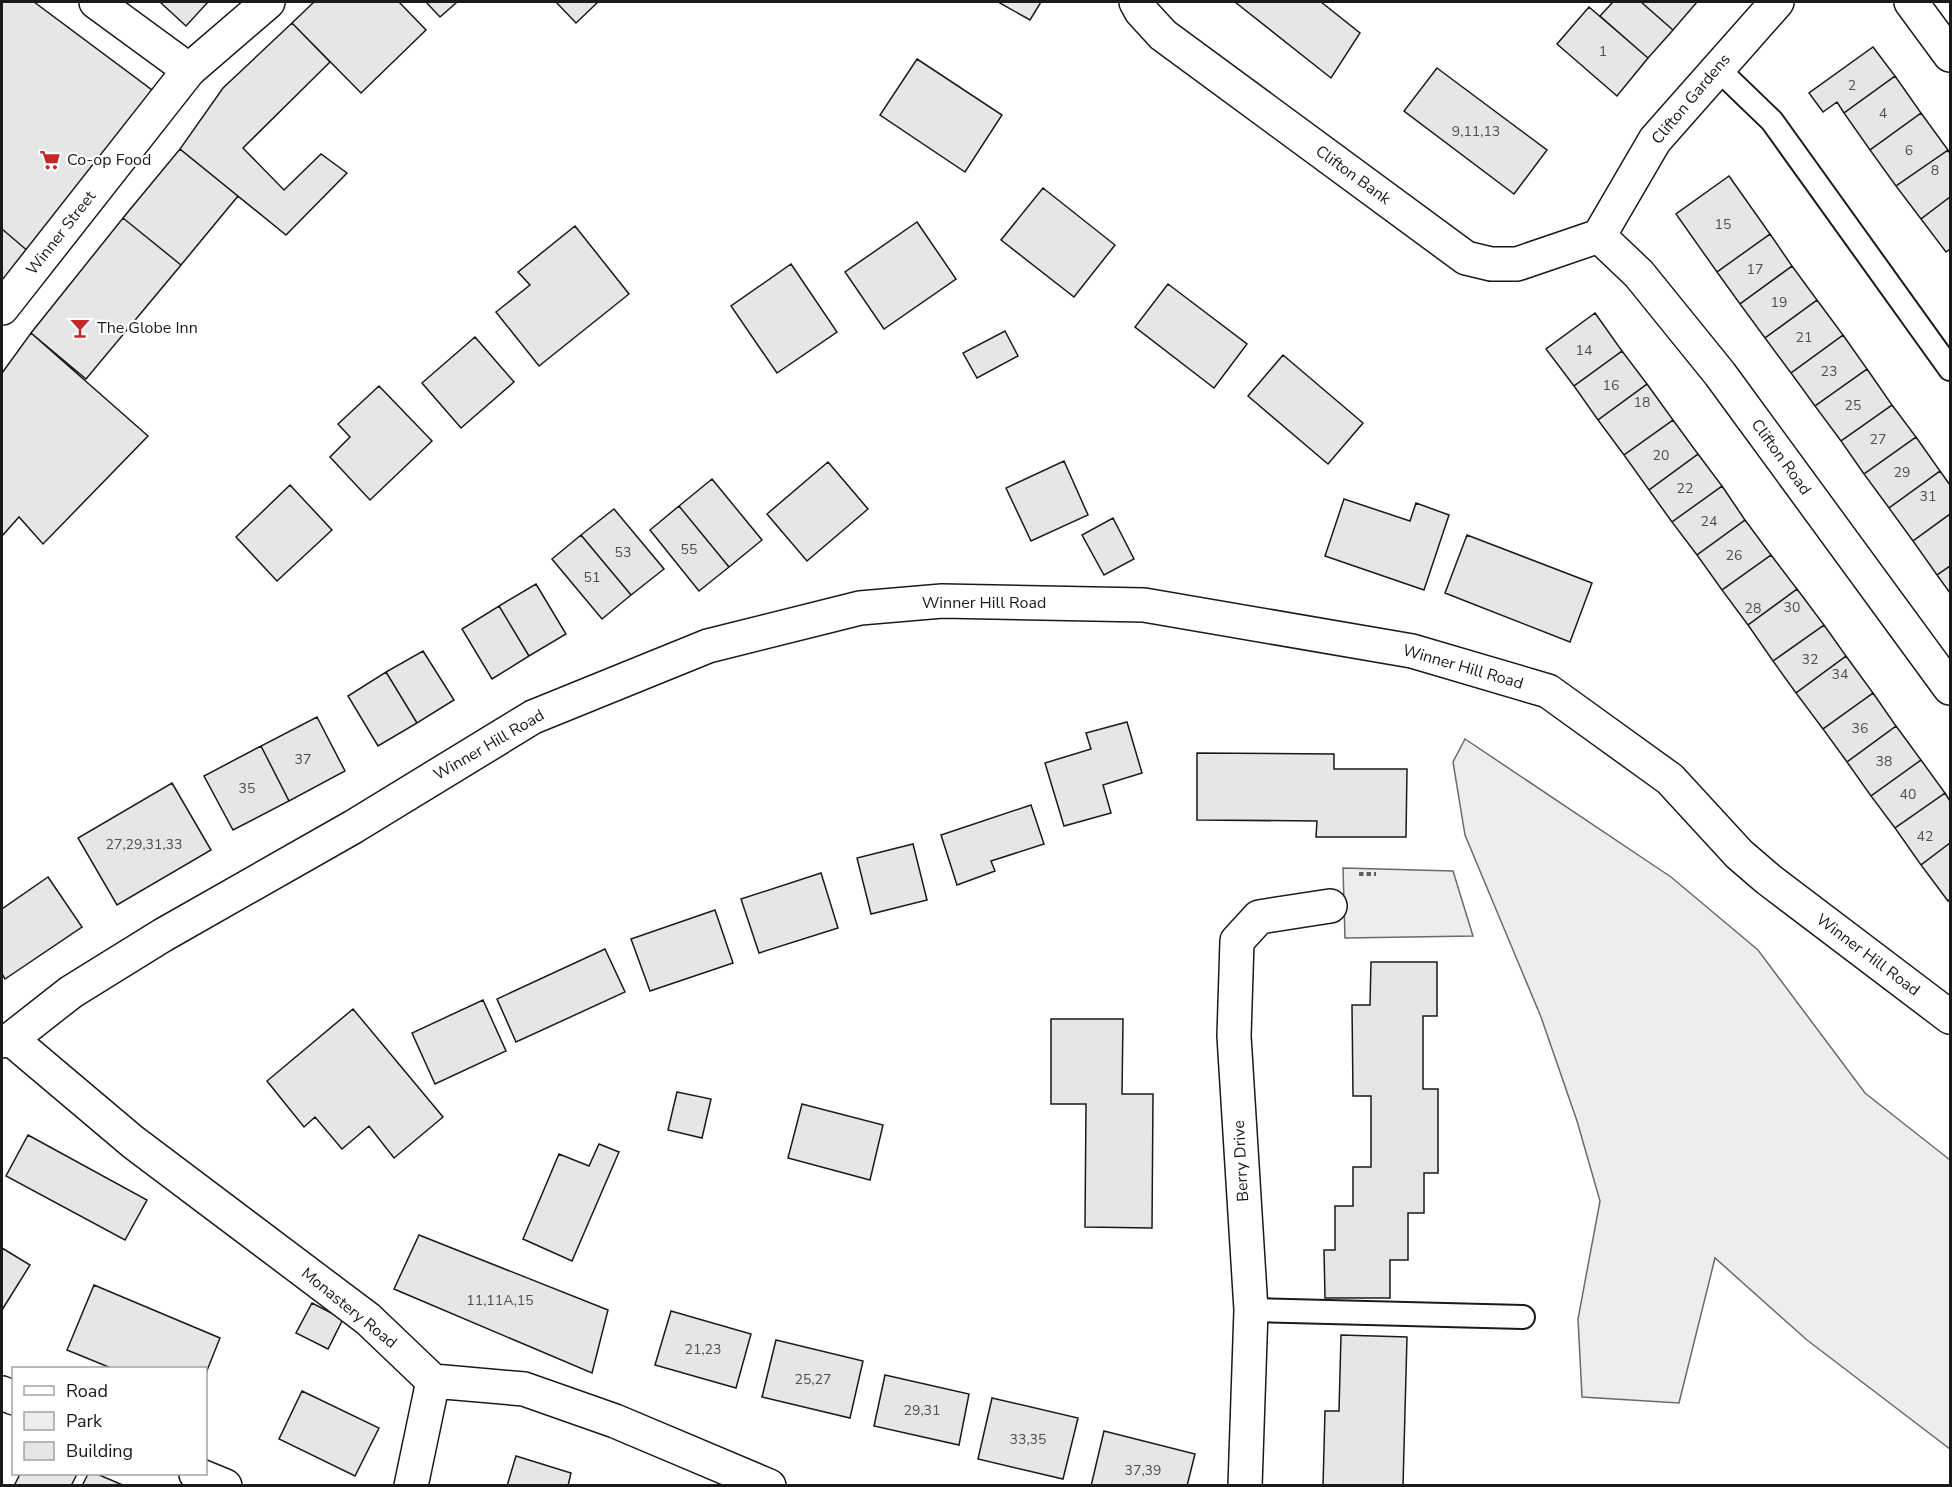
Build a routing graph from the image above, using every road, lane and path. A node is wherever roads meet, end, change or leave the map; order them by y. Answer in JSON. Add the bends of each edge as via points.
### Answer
{"nodes":[{"id":1,"x":96,"y":2,"type":"edge"},
{"id":2,"x":268,"y":2,"type":"edge"},
{"id":3,"x":1136,"y":2,"type":"edge"},
{"id":4,"x":1777,"y":2,"type":"edge"},
{"id":5,"x":1911,"y":2,"type":"edge"},
{"id":6,"x":1950,"y":55,"type":"edge"},
{"id":7,"x":1717,"y":68,"type":"junction"},
{"id":8,"x":189,"y":70,"type":"junction"},
{"id":9,"x":1599,"y":236,"type":"junction"},
{"id":10,"x":2,"y":308,"type":"edge"},
{"id":11,"x":1950,"y":369,"type":"edge"},
{"id":12,"x":1950,"y":688,"type":"edge"},
{"id":13,"x":1330,"y":906,"type":"dead end"},
{"id":14,"x":1950,"y":1017,"type":"edge"},
{"id":15,"x":6,"y":1040,"type":"edge"},
{"id":16,"x":1251,"y":1310,"type":"junction"},
{"id":17,"x":1523,"y":1317,"type":"dead end"},
{"id":18,"x":433,"y":1381,"type":"junction"},
{"id":19,"x":201,"y":1475,"type":"edge"},
{"id":20,"x":225,"y":1485,"type":"edge"},
{"id":21,"x":411,"y":1485,"type":"edge"},
{"id":22,"x":769,"y":1485,"type":"edge"},
{"id":23,"x":1245,"y":1485,"type":"edge"}],
"edges":[{"from":1,"to":8,"type":"street"},
{"from":2,"to":8,"type":"street","name":"Winner Street"},
{"from":3,"to":9,"type":"street","name":"Clifton Bank","via":[[1163,34],[1466,258],[1491,264],[1517,264]]},
{"from":4,"to":7,"type":"street","name":"Clifton Gardens"},
{"from":5,"to":6,"type":"street"},
{"from":7,"to":9,"type":"street","name":"Clifton Gardens","via":[[1655,140]]},
{"from":7,"to":11,"type":"lane","via":[[1772,121]]},
{"from":8,"to":10,"type":"street","name":"Winner Street"},
{"from":9,"to":12,"type":"street","name":"Clifton Road","via":[[1640,274],[1720,374]]},
{"from":13,"to":16,"type":"street","name":"Berry Drive","via":[[1258,916],[1237,941],[1234,1036]]},
{"from":14,"to":15,"type":"street","name":"Winner Hill Road","via":[[1768,879],[1739,854],[1670,778],[1548,691],[1412,651],[1144,605],[942,601],[860,608],[708,646],[532,717],[353,827],[163,935],[71,992]]},
{"from":15,"to":18,"type":"street","name":"Monastery Road","via":[[368,1319]]},
{"from":16,"to":17,"type":"lane"},
{"from":16,"to":23,"type":"street","name":"Berry Drive"},
{"from":18,"to":21,"type":"street"},
{"from":18,"to":22,"type":"street","via":[[524,1389]]},
{"from":19,"to":20,"type":"street"}]}
